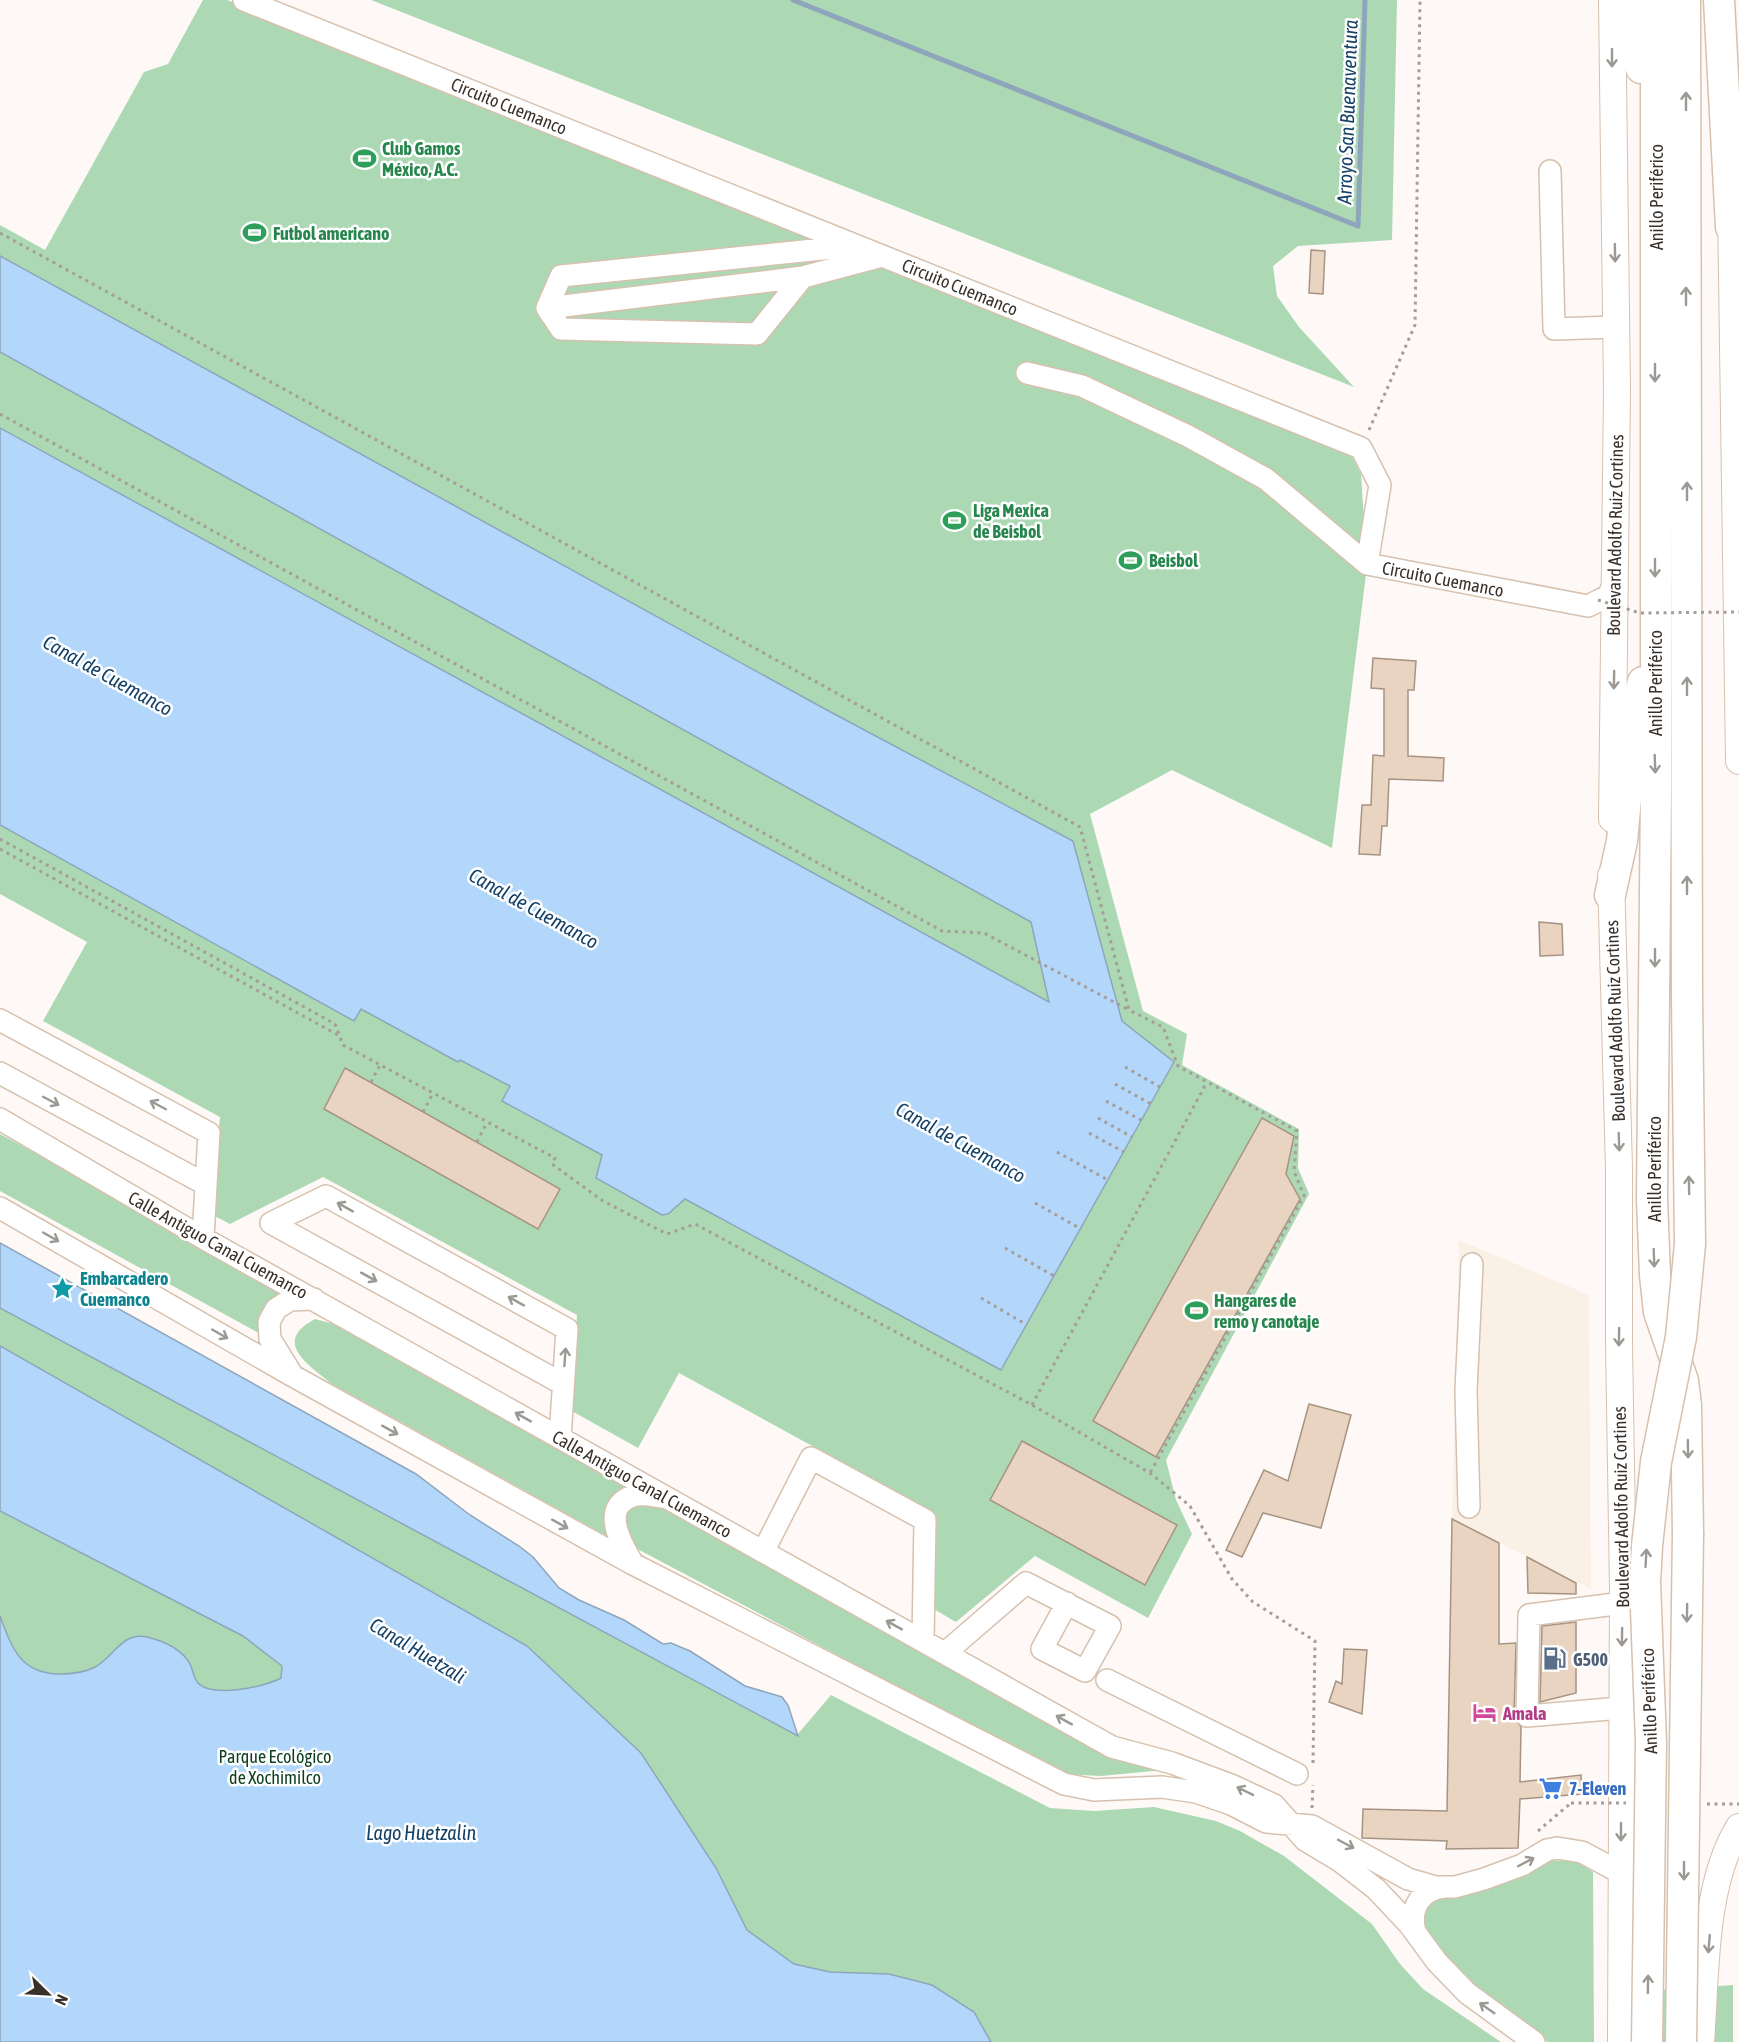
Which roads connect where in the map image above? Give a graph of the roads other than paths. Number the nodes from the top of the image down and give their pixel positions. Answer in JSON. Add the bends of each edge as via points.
{"nodes":[{"id":1,"x":244,"y":0,"type":"edge"},
{"id":2,"x":1612,"y":0,"type":"edge"},
{"id":3,"x":1633,"y":0,"type":"edge"},
{"id":4,"x":1656,"y":0,"type":"edge"},
{"id":5,"x":1685,"y":0,"type":"edge"},
{"id":6,"x":1719,"y":0,"type":"edge"},
{"id":7,"x":1733,"y":0,"type":"edge"},
{"id":8,"x":1656,"y":92,"type":"junction"},
{"id":9,"x":1550,"y":171,"type":"dead end"},
{"id":10,"x":1731,"y":227,"type":"junction"},
{"id":11,"x":855,"y":245,"type":"junction"},
{"id":12,"x":882,"y":256,"type":"junction"},
{"id":13,"x":803,"y":277,"type":"junction"},
{"id":14,"x":547,"y":308,"type":"junction"},
{"id":15,"x":1616,"y":327,"type":"junction"},
{"id":16,"x":1027,"y":373,"type":"dead end"},
{"id":17,"x":1367,"y":564,"type":"junction"},
{"id":18,"x":1598,"y":596,"type":"junction"},
{"id":19,"x":1615,"y":631,"type":"junction"},
{"id":20,"x":1654,"y":642,"type":"junction"},
{"id":21,"x":1739,"y":702,"type":"edge"},
{"id":22,"x":1739,"y":761,"type":"edge"},
{"id":23,"x":1610,"y":895,"type":"junction"},
{"id":24,"x":0,"y":1020,"type":"edge"},
{"id":25,"x":0,"y":1073,"type":"edge"},
{"id":26,"x":0,"y":1119,"type":"edge"},
{"id":27,"x":205,"y":1184,"type":"junction"},
{"id":28,"x":0,"y":1208,"type":"edge"},
{"id":29,"x":203,"y":1238,"type":"junction"},
{"id":30,"x":1472,"y":1264,"type":"dead end"},
{"id":31,"x":315,"y":1299,"type":"junction"},
{"id":32,"x":293,"y":1376,"type":"junction"},
{"id":33,"x":563,"y":1384,"type":"junction"},
{"id":34,"x":560,"y":1438,"type":"junction"},
{"id":35,"x":665,"y":1497,"type":"junction"},
{"id":36,"x":1469,"y":1507,"type":"dead end"},
{"id":37,"x":763,"y":1552,"type":"junction"},
{"id":38,"x":633,"y":1564,"type":"junction"},
{"id":39,"x":1623,"y":1603,"type":"junction"},
{"id":40,"x":1067,"y":1604,"type":"dead end"},
{"id":41,"x":923,"y":1641,"type":"junction"},
{"id":42,"x":945,"y":1653,"type":"junction"},
{"id":43,"x":1107,"y":1680,"type":"dead end"},
{"id":44,"x":1621,"y":1708,"type":"junction"},
{"id":45,"x":1307,"y":1774,"type":"road end"},
{"id":46,"x":1302,"y":1825,"type":"junction"},
{"id":47,"x":1739,"y":1827,"type":"edge"},
{"id":48,"x":1621,"y":1873,"type":"junction"},
{"id":49,"x":1445,"y":1887,"type":"junction"},
{"id":50,"x":1415,"y":1932,"type":"junction"},
{"id":51,"x":1534,"y":2042,"type":"edge"},
{"id":52,"x":1621,"y":2042,"type":"edge"},
{"id":53,"x":1647,"y":2042,"type":"edge"},
{"id":54,"x":1681,"y":2042,"type":"edge"},
{"id":55,"x":1701,"y":2042,"type":"edge"}],
"edges":[{"from":1,"to":11,"type":"street","name":"Circuito Cuemanco"},
{"from":2,"to":15,"type":"main road","name":"Boulevard Adolfo Ruiz Cortines","one_way":true},
{"from":3,"to":8,"type":"highway","via":[[1637,56],[1644,76]]},
{"from":4,"to":8,"type":"highway","name":"Anillo Periférico"},
{"from":53,"to":5,"type":"highway","name":"Anillo Periférico","one_way":true,"bridge":true,"via":[[1651,1743],[1645,1582],[1656,1462],[1682,1337],[1690,1244]]},
{"from":6,"to":10,"type":"highway"},
{"from":7,"to":10,"type":"main road"},
{"from":8,"to":20,"type":"highway","name":"Anillo Periférico","one_way":true},
{"from":9,"to":15,"type":"street","via":[[1554,329]]},
{"from":10,"to":21,"type":"main road"},
{"from":11,"to":12,"type":"street","name":"Circuito Cuemanco"},
{"from":11,"to":14,"type":"street","via":[[561,276]]},
{"from":12,"to":13,"type":"street"},
{"from":12,"to":17,"type":"street","name":"Circuito Cuemanco","via":[[1361,448],[1380,485]]},
{"from":13,"to":14,"type":"street"},
{"from":13,"to":14,"type":"street","via":[[757,334],[561,329]]},
{"from":15,"to":18,"type":"main road","name":"Boulevard Adolfo Ruiz Cortines"},
{"from":16,"to":17,"type":"street","via":[[1082,386],[1188,436],[1256,474]]},
{"from":17,"to":18,"type":"street","name":"Circuito Cuemanco"},
{"from":18,"to":19,"type":"main road","name":"Boulevard Adolfo Ruiz Cortines"},
{"from":18,"to":19,"type":"street","name":"Circuito Cuemanco","via":[[1600,616]]},
{"from":19,"to":23,"type":"main road","name":"Boulevard Adolfo Ruiz Cortines","one_way":true},
{"from":20,"to":23,"type":"highway","via":[[1634,712],[1622,841]]},
{"from":20,"to":54,"type":"highway","name":"Anillo Periférico","one_way":true,"bridge":true,"via":[[1655,1275],[1659,1312],[1683,1381],[1686,1405],[1688,1533]]},
{"from":21,"to":22,"type":"main road"},
{"from":23,"to":39,"type":"main road","name":"Boulevard Adolfo Ruiz Cortines","one_way":true,"via":[[1619,1169]]},
{"from":27,"to":24,"type":"street","one_way":true,"via":[[209,1133]]},
{"from":25,"to":27,"type":"street","one_way":true},
{"from":26,"to":29,"type":"street","name":"Calle Antiguo Canal Cuemanco"},
{"from":27,"to":29,"type":"street"},
{"from":28,"to":32,"type":"street","name":"Calle Antiguo Canal Cuemanco","one_way":true},
{"from":29,"to":31,"type":"street","name":"Calle Antiguo Canal Cuemanco"},
{"from":30,"to":36,"type":"street","via":[[1466,1391]]},
{"from":31,"to":32,"type":"street","via":[[290,1300],[276,1309],[269,1322],[270,1339]]},
{"from":34,"to":31,"type":"street","name":"Calle Antiguo Canal Cuemanco","one_way":true},
{"from":32,"to":38,"type":"street","name":"Calle Antiguo Canal Cuemanco","one_way":true},
{"from":33,"to":33,"type":"street","one_way":true,"via":[[567,1329],[326,1196],[271,1223]]},
{"from":33,"to":34,"type":"street"},
{"from":34,"to":35,"type":"street","name":"Calle Antiguo Canal Cuemanco"},
{"from":35,"to":37,"type":"street","name":"Calle Antiguo Canal Cuemanco"},
{"from":35,"to":38,"type":"street","via":[[634,1495],[620,1504],[615,1515],[616,1534]]},
{"from":41,"to":37,"type":"street","name":"Calle Antiguo Canal Cuemanco","one_way":true},
{"from":37,"to":41,"type":"street","via":[[811,1458],[925,1520]]},
{"from":38,"to":46,"type":"street","name":"Calle Antiguo Canal Cuemanco","via":[[1064,1784],[1094,1790],[1162,1787],[1196,1792],[1266,1822]]},
{"from":39,"to":44,"type":"main road","name":"Boulevard Adolfo Ruiz Cortines","one_way":true},
{"from":39,"to":44,"type":"street","via":[[1529,1615],[1527,1716]]},
{"from":40,"to":42,"type":"street","via":[[1026,1583]]},
{"from":41,"to":42,"type":"street","name":"Calle Antiguo Canal Cuemanco"},
{"from":46,"to":42,"type":"street","name":"Calle Antiguo Canal Cuemanco","one_way":true,"via":[[1274,1805],[1231,1785],[1172,1763],[1112,1747]]},
{"from":43,"to":45,"type":"street"},
{"from":44,"to":48,"type":"main road","name":"Boulevard Adolfo Ruiz Cortines","one_way":true},
{"from":46,"to":49,"type":"street","name":"Calle Antiguo Canal Cuemanco","one_way":true,"via":[[1408,1879],[1426,1886]]},
{"from":46,"to":50,"type":"street","name":"Calle Antiguo Canal Cuemanco","via":[[1305,1840],[1376,1889]]},
{"from":47,"to":55,"type":"main road","one_way":true,"via":[[1728,1848],[1710,1925]]},
{"from":49,"to":48,"type":"street","name":"Calle Antiguo Canal Cuemanco","one_way":true,"via":[[1494,1876],[1557,1848],[1582,1852]]},
{"from":48,"to":52,"type":"main road","name":"Boulevard Adolfo Ruiz Cortines"},
{"from":49,"to":50,"type":"street","name":"Calle Antiguo Canal Cuemanco","via":[[1431,1890],[1419,1899],[1413,1914]]},
{"from":51,"to":50,"type":"street","name":"Calle Antiguo Canal Cuemanco","one_way":true,"via":[[1467,1993]]}]}
